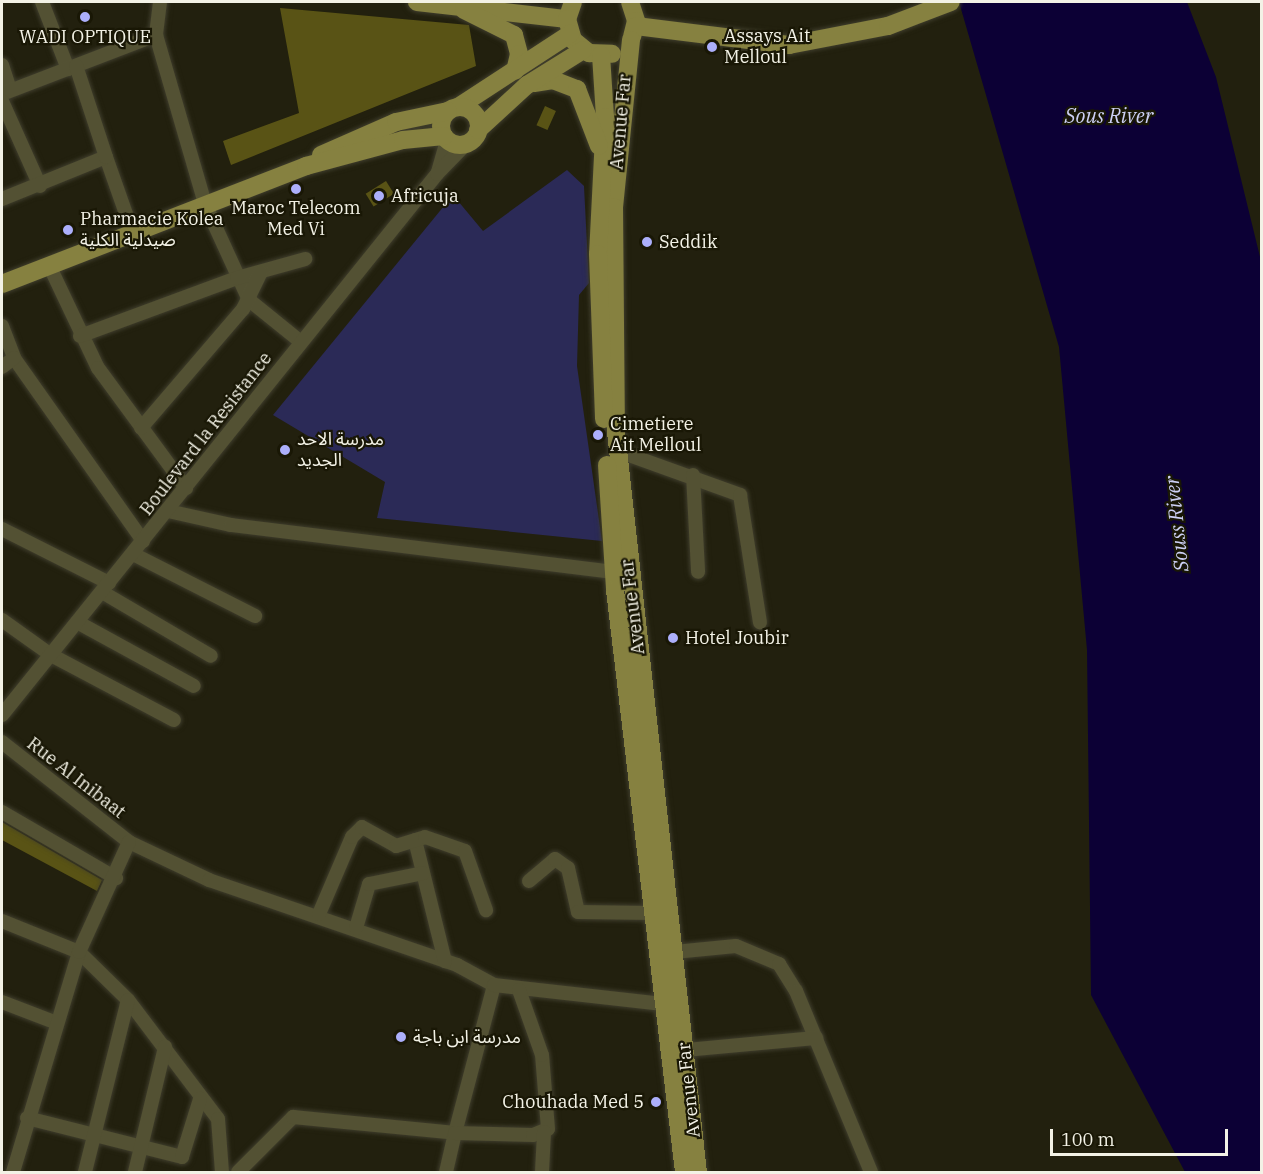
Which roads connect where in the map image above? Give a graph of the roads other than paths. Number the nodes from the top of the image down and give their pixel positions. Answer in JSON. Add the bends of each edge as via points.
{"nodes":[{"id":1,"x":42,"y":2,"type":"edge"},
{"id":2,"x":160,"y":2,"type":"edge"},
{"id":3,"x":417,"y":2,"type":"edge"},
{"id":4,"x":573,"y":2,"type":"edge"},
{"id":5,"x":630,"y":2,"type":"edge"},
{"id":6,"x":951,"y":2,"type":"edge"},
{"id":7,"x":457,"y":6,"type":"junction"},
{"id":8,"x":569,"y":26,"type":"junction"},
{"id":9,"x":633,"y":33,"type":"junction"},
{"id":10,"x":156,"y":35,"type":"junction"},
{"id":11,"x":583,"y":50,"type":"junction"},
{"id":12,"x":601,"y":55,"type":"junction"},
{"id":13,"x":2,"y":65,"type":"edge"},
{"id":14,"x":72,"y":68,"type":"junction"},
{"id":15,"x":521,"y":78,"type":"junction"},
{"id":16,"x":4,"y":95,"type":"edge"},
{"id":17,"x":453,"y":109,"type":"junction"},
{"id":18,"x":473,"y":136,"type":"junction"},
{"id":19,"x":446,"y":138,"type":"junction"},
{"id":20,"x":602,"y":156,"type":"junction"},
{"id":21,"x":106,"y":158,"type":"junction"},
{"id":22,"x":306,"y":166,"type":"junction"},
{"id":23,"x":437,"y":174,"type":"junction"},
{"id":24,"x":39,"y":186,"type":"junction"},
{"id":25,"x":2,"y":199,"type":"edge"},
{"id":26,"x":205,"y":204,"type":"junction"},
{"id":27,"x":132,"y":231,"type":"junction"},
{"id":28,"x":305,"y":259,"type":"dead end"},
{"id":29,"x":49,"y":265,"type":"junction"},
{"id":30,"x":261,"y":272,"type":"junction"},
{"id":31,"x":237,"y":278,"type":"junction"},
{"id":32,"x":2,"y":284,"type":"edge"},
{"id":33,"x":249,"y":300,"type":"junction"},
{"id":34,"x":2,"y":326,"type":"edge"},
{"id":35,"x":80,"y":336,"type":"junction"},
{"id":36,"x":301,"y":342,"type":"junction"},
{"id":37,"x":14,"y":358,"type":"junction"},
{"id":38,"x":2,"y":368,"type":"edge"},
{"id":39,"x":141,"y":428,"type":"junction"},
{"id":40,"x":618,"y":451,"type":"junction"},
{"id":41,"x":693,"y":475,"type":"junction"},
{"id":42,"x":186,"y":488,"type":"junction"},
{"id":43,"x":168,"y":511,"type":"junction"},
{"id":44,"x":2,"y":529,"type":"edge"},
{"id":45,"x":143,"y":541,"type":"junction"},
{"id":46,"x":133,"y":554,"type":"junction"},
{"id":47,"x":698,"y":572,"type":"dead end"},
{"id":48,"x":622,"y":573,"type":"junction"},
{"id":49,"x":106,"y":587,"type":"junction"},
{"id":50,"x":255,"y":616,"type":"dead end"},
{"id":51,"x":2,"y":620,"type":"edge"},
{"id":52,"x":77,"y":622,"type":"junction"},
{"id":53,"x":760,"y":622,"type":"dead end"},
{"id":54,"x":51,"y":655,"type":"junction"},
{"id":55,"x":211,"y":656,"type":"dead end"},
{"id":56,"x":194,"y":686,"type":"dead end"},
{"id":57,"x":2,"y":715,"type":"edge"},
{"id":58,"x":174,"y":720,"type":"dead end"},
{"id":59,"x":2,"y":742,"type":"edge"},
{"id":60,"x":2,"y":812,"type":"edge"},
{"id":61,"x":415,"y":840,"type":"junction"},
{"id":62,"x":129,"y":842,"type":"junction"},
{"id":63,"x":423,"y":873,"type":"junction"},
{"id":64,"x":117,"y":879,"type":"junction"},
{"id":65,"x":529,"y":881,"type":"dead end"},
{"id":66,"x":486,"y":910,"type":"dead end"},
{"id":67,"x":653,"y":913,"type":"junction"},
{"id":68,"x":319,"y":914,"type":"junction"},
{"id":69,"x":2,"y":921,"type":"edge"},
{"id":70,"x":356,"y":928,"type":"junction"},
{"id":71,"x":79,"y":952,"type":"junction"},
{"id":72,"x":666,"y":952,"type":"junction"},
{"id":73,"x":445,"y":961,"type":"junction"},
{"id":74,"x":494,"y":985,"type":"junction"},
{"id":75,"x":519,"y":990,"type":"junction"},
{"id":76,"x":128,"y":1000,"type":"junction"},
{"id":77,"x":2,"y":1002,"type":"edge"},
{"id":78,"x":663,"y":1004,"type":"junction"},
{"id":79,"x":54,"y":1022,"type":"junction"},
{"id":80,"x":816,"y":1038,"type":"junction"},
{"id":81,"x":165,"y":1047,"type":"junction"},
{"id":82,"x":677,"y":1051,"type":"junction"},
{"id":83,"x":200,"y":1099,"type":"junction"},
{"id":84,"x":27,"y":1118,"type":"junction"},
{"id":85,"x":544,"y":1132,"type":"junction"},
{"id":86,"x":455,"y":1133,"type":"junction"},
{"id":87,"x":94,"y":1136,"type":"junction"},
{"id":88,"x":142,"y":1148,"type":"junction"},
{"id":89,"x":13,"y":1173,"type":"edge"},
{"id":90,"x":85,"y":1173,"type":"edge"},
{"id":91,"x":135,"y":1173,"type":"edge"},
{"id":92,"x":222,"y":1173,"type":"edge"},
{"id":93,"x":238,"y":1173,"type":"edge"},
{"id":94,"x":446,"y":1173,"type":"edge"},
{"id":95,"x":542,"y":1173,"type":"edge"},
{"id":96,"x":684,"y":1173,"type":"edge"},
{"id":97,"x":698,"y":1173,"type":"edge"},
{"id":98,"x":871,"y":1173,"type":"edge"}],
"edges":[{"from":1,"to":14,"type":"street"},
{"from":2,"to":10,"type":"street"},
{"from":3,"to":7,"type":"main road"},
{"from":4,"to":8,"type":"main road"},
{"from":5,"to":9,"type":"main road","name":"Avenue Far"},
{"from":6,"to":9,"type":"main road","via":[[888,26],[789,45]]},
{"from":7,"to":8,"type":"main road"},
{"from":7,"to":15,"type":"main road","via":[[514,35]]},
{"from":8,"to":11,"type":"main road"},
{"from":8,"to":15,"type":"main road"},
{"from":9,"to":12,"type":"main road","via":[[618,51]]},
{"from":9,"to":40,"type":"main road","name":"Avenue Far","via":[[614,207]]},
{"from":10,"to":14,"type":"street"},
{"from":10,"to":26,"type":"street"},
{"from":11,"to":12,"type":"main road"},
{"from":11,"to":15,"type":"main road"},
{"from":12,"to":20,"type":"main road","name":"Avenue Far"},
{"from":13,"to":16,"type":"street"},
{"from":14,"to":16,"type":"street"},
{"from":14,"to":21,"type":"street"},
{"from":15,"to":17,"type":"main road"},
{"from":15,"to":18,"type":"main road"},
{"from":15,"to":20,"type":"main road","via":[[553,80],[577,89]]},
{"from":16,"to":24,"type":"street"},
{"from":17,"to":18,"type":"main road","via":[[474,113]]},
{"from":17,"to":19,"type":"main road","via":[[442,121]]},
{"from":17,"to":22,"type":"main road","via":[[396,122]]},
{"from":18,"to":19,"type":"main road"},
{"from":18,"to":23,"type":"street","name":"Boulevard la Resistance"},
{"from":19,"to":22,"type":"main road","via":[[403,140]]},
{"from":19,"to":23,"type":"street","name":"Boulevard la Resistance"},
{"from":20,"to":48,"type":"main road","name":"Avenue Far","via":[[599,333]]},
{"from":21,"to":24,"type":"street"},
{"from":21,"to":27,"type":"street"},
{"from":22,"to":26,"type":"main road"},
{"from":23,"to":36,"type":"street","name":"Boulevard la Resistance"},
{"from":24,"to":25,"type":"street"},
{"from":26,"to":27,"type":"main road"},
{"from":26,"to":31,"type":"street"},
{"from":27,"to":29,"type":"main road"},
{"from":28,"to":30,"type":"street"},
{"from":29,"to":32,"type":"main road"},
{"from":29,"to":35,"type":"street"},
{"from":30,"to":31,"type":"street"},
{"from":30,"to":33,"type":"street"},
{"from":31,"to":33,"type":"street"},
{"from":31,"to":35,"type":"street"},
{"from":33,"to":36,"type":"street"},
{"from":33,"to":39,"type":"street"},
{"from":34,"to":37,"type":"street"},
{"from":35,"to":39,"type":"street"},
{"from":36,"to":42,"type":"street","name":"Boulevard la Resistance"},
{"from":37,"to":38,"type":"street"},
{"from":37,"to":45,"type":"street"},
{"from":39,"to":42,"type":"street"},
{"from":40,"to":41,"type":"street"},
{"from":40,"to":48,"type":"main road","name":"Avenue Far"},
{"from":41,"to":47,"type":"street"},
{"from":41,"to":53,"type":"street","via":[[740,495]]},
{"from":42,"to":43,"type":"street","name":"Boulevard la Resistance"},
{"from":43,"to":45,"type":"street","name":"Boulevard la Resistance"},
{"from":43,"to":48,"type":"street","via":[[231,525]]},
{"from":44,"to":49,"type":"street"},
{"from":45,"to":46,"type":"street","name":"Boulevard la Resistance"},
{"from":46,"to":49,"type":"street","name":"Boulevard la Resistance"},
{"from":46,"to":50,"type":"street"},
{"from":48,"to":67,"type":"main road","name":"Avenue Far"},
{"from":48,"to":72,"type":"main road","name":"Avenue Far"},
{"from":49,"to":52,"type":"street","name":"Boulevard la Resistance"},
{"from":49,"to":55,"type":"street"},
{"from":51,"to":54,"type":"street"},
{"from":52,"to":54,"type":"street","name":"Boulevard la Resistance"},
{"from":52,"to":56,"type":"street"},
{"from":54,"to":57,"type":"street","name":"Boulevard la Resistance"},
{"from":54,"to":58,"type":"street"},
{"from":59,"to":62,"type":"street","name":"Rue Al Inibaat"},
{"from":60,"to":64,"type":"street"},
{"from":61,"to":63,"type":"street"},
{"from":61,"to":66,"type":"street","via":[[437,839],[465,851]]},
{"from":61,"to":68,"type":"street","via":[[396,846],[369,828],[357,832]]},
{"from":62,"to":64,"type":"street"},
{"from":62,"to":68,"type":"street","name":"Rue Al Inibaat","via":[[262,900]]},
{"from":63,"to":70,"type":"street","via":[[369,884]]},
{"from":63,"to":73,"type":"street"},
{"from":64,"to":71,"type":"street"},
{"from":65,"to":67,"type":"street","via":[[555,859],[568,868],[578,912]]},
{"from":67,"to":72,"type":"main road","name":"Avenue Far"},
{"from":68,"to":70,"type":"street","name":"Rue Al Inibaat"},
{"from":69,"to":71,"type":"street"},
{"from":70,"to":73,"type":"street","name":"Rue Al Inibaat"},
{"from":71,"to":76,"type":"street"},
{"from":71,"to":79,"type":"street"},
{"from":72,"to":78,"type":"main road","name":"Avenue Far"},
{"from":72,"to":80,"type":"street","via":[[736,946],[772,958],[796,991]]},
{"from":72,"to":82,"type":"main road","name":"Avenue Far"},
{"from":73,"to":74,"type":"street","name":"Rue Al Inibaat"},
{"from":74,"to":75,"type":"street","name":"Rue Al Inibaat"},
{"from":74,"to":86,"type":"street"},
{"from":75,"to":78,"type":"street","name":"Rue Al Inibaat"},
{"from":75,"to":85,"type":"street","via":[[547,1077],[550,1118]]},
{"from":76,"to":81,"type":"street"},
{"from":76,"to":87,"type":"street"},
{"from":77,"to":79,"type":"street"},
{"from":78,"to":82,"type":"main road","name":"Avenue Far"},
{"from":79,"to":84,"type":"street"},
{"from":80,"to":82,"type":"street"},
{"from":80,"to":98,"type":"street"},
{"from":81,"to":83,"type":"street"},
{"from":81,"to":88,"type":"street"},
{"from":82,"to":96,"type":"main road","name":"Avenue Far"},
{"from":82,"to":97,"type":"main road","name":"Avenue Far"},
{"from":83,"to":88,"type":"street","via":[[185,1155]]},
{"from":83,"to":92,"type":"street","via":[[221,1128]]},
{"from":84,"to":87,"type":"street"},
{"from":84,"to":89,"type":"street"},
{"from":85,"to":86,"type":"street"},
{"from":85,"to":95,"type":"street"},
{"from":86,"to":93,"type":"street","via":[[293,1117]]},
{"from":86,"to":94,"type":"street"},
{"from":87,"to":88,"type":"street"},
{"from":87,"to":90,"type":"street"},
{"from":88,"to":91,"type":"street"}]}
